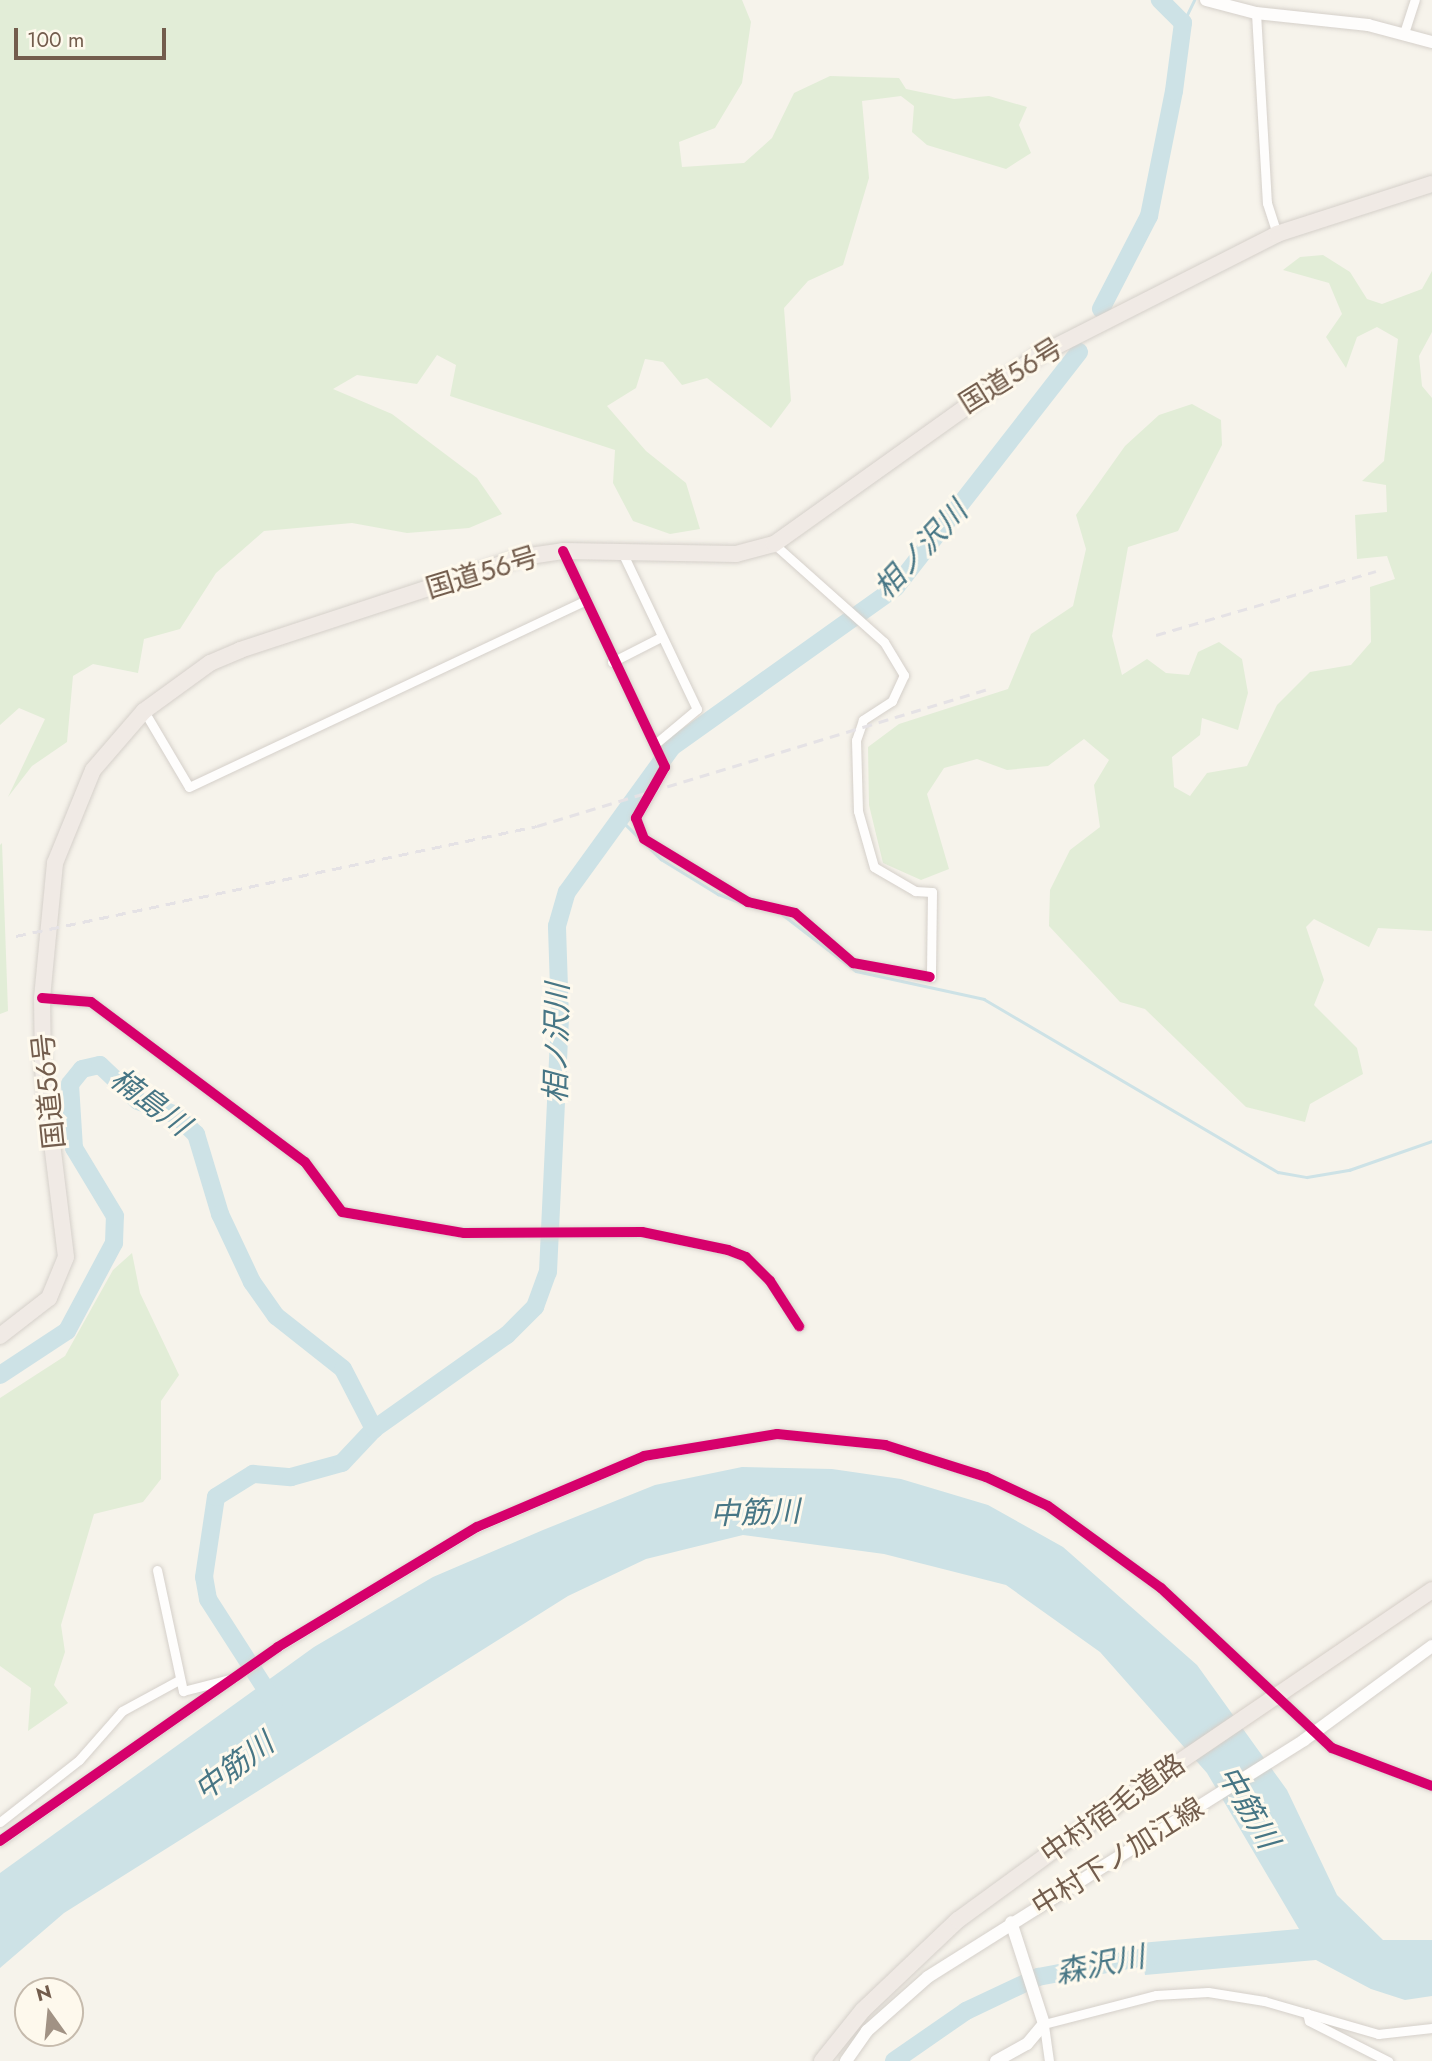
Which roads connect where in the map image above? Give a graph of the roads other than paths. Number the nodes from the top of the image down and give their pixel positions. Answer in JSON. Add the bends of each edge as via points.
{"nodes":[{"id":1,"x":1206,"y":0,"type":"edge"},
{"id":2,"x":1415,"y":0,"type":"edge"},
{"id":3,"x":1256,"y":13,"type":"junction"},
{"id":4,"x":1404,"y":33,"type":"junction"},
{"id":5,"x":1432,"y":42,"type":"edge"},
{"id":6,"x":1432,"y":184,"type":"edge"},
{"id":7,"x":1278,"y":234,"type":"junction"},
{"id":8,"x":774,"y":544,"type":"junction"},
{"id":9,"x":563,"y":551,"type":"junction"},
{"id":10,"x":622,"y":552,"type":"junction"},
{"id":11,"x":583,"y":602,"type":"junction"},
{"id":12,"x":661,"y":637,"type":"junction"},
{"id":13,"x":612,"y":662,"type":"junction"},
{"id":14,"x":144,"y":711,"type":"junction"},
{"id":15,"x":656,"y":748,"type":"junction"},
{"id":16,"x":42,"y":998,"type":"junction"},
{"id":17,"x":799,"y":1326,"type":"dead end"},
{"id":18,"x":0,"y":1336,"type":"edge"},
{"id":19,"x":158,"y":1570,"type":"dead end"},
{"id":20,"x":1432,"y":1590,"type":"edge"},
{"id":21,"x":1432,"y":1646,"type":"edge"},
{"id":22,"x":234,"y":1678,"type":"junction"},
{"id":23,"x":177,"y":1681,"type":"junction"},
{"id":24,"x":1317,"y":1731,"type":"junction"},
{"id":25,"x":1432,"y":1786,"type":"edge"},
{"id":26,"x":0,"y":1822,"type":"edge"},
{"id":27,"x":0,"y":1841,"type":"edge"},
{"id":28,"x":1012,"y":1923,"type":"junction"},
{"id":29,"x":1307,"y":2013,"type":"junction"},
{"id":30,"x":1044,"y":2024,"type":"junction"},
{"id":31,"x":1432,"y":2028,"type":"edge"},
{"id":32,"x":822,"y":2061,"type":"edge"},
{"id":33,"x":846,"y":2061,"type":"edge"},
{"id":34,"x":996,"y":2061,"type":"edge"},
{"id":35,"x":1049,"y":2061,"type":"edge"},
{"id":36,"x":1388,"y":2061,"type":"edge"}],
"edges":[{"from":1,"to":3,"type":"main road"},
{"from":2,"to":4,"type":"street"},
{"from":3,"to":4,"type":"main road"},
{"from":3,"to":7,"type":"street","via":[[1267,203]]},
{"from":4,"to":5,"type":"main road"},
{"from":6,"to":7,"type":"highway","name":"国道56号"},
{"from":7,"to":8,"type":"highway","name":"国道56号","via":[[1005,375]]},
{"from":8,"to":10,"type":"highway","name":"国道56号","via":[[736,554]]},
{"from":8,"to":15,"type":"street","via":[[884,642],[904,675],[892,701],[863,720],[856,740],[858,811],[874,867],[915,891],[932,892],[930,977],[853,963],[795,913],[748,902],[644,839],[636,818],[665,767]]},
{"from":9,"to":10,"type":"highway","name":"国道56号"},
{"from":9,"to":11,"type":"street"},
{"from":9,"to":14,"type":"highway","name":"国道56号","via":[[523,557],[240,650],[210,663]]},
{"from":10,"to":12,"type":"street"},
{"from":11,"to":13,"type":"street"},
{"from":11,"to":14,"type":"street","via":[[189,787]]},
{"from":12,"to":13,"type":"street"},
{"from":12,"to":15,"type":"street","via":[[697,709]]},
{"from":13,"to":15,"type":"street"},
{"from":14,"to":16,"type":"highway","name":"国道56号","via":[[93,770],[65,827],[48,903]]},
{"from":16,"to":17,"type":"street","via":[[90,1002],[305,1162],[342,1212],[464,1233],[642,1232],[746,1257]]},
{"from":16,"to":18,"type":"highway","name":"国道56号","via":[[43,1069],[66,1256],[50,1298]]},
{"from":19,"to":23,"type":"street","via":[[182,1663]]},
{"from":20,"to":32,"type":"highway","name":"中村宿毛道路","bridge":true,"via":[[1110,1809],[958,1920],[863,2010]]},
{"from":21,"to":24,"type":"main road","name":"中村下ノ加江線"},
{"from":22,"to":23,"type":"street","via":[[226,1675],[186,1693]]},
{"from":22,"to":24,"type":"street","via":[[390,1575],[562,1486],[701,1442],[777,1434],[836,1437],[933,1458],[1048,1506],[1161,1588]]},
{"from":22,"to":27,"type":"street"},
{"from":23,"to":26,"type":"street","via":[[122,1711],[79,1760]]},
{"from":24,"to":25,"type":"street","via":[[1353,1759]]},
{"from":24,"to":28,"type":"main road","name":"中村下ノ加江線"},
{"from":28,"to":30,"type":"main road","name":"中村下ノ加江線"},
{"from":28,"to":33,"type":"main road","via":[[928,1977],[867,2031]]},
{"from":29,"to":30,"type":"street","via":[[1208,1992],[1112,2002]]},
{"from":29,"to":31,"type":"street","via":[[1378,2034]]},
{"from":29,"to":36,"type":"street","via":[[1309,2021]]},
{"from":30,"to":34,"type":"main road","via":[[1027,2044]]},
{"from":30,"to":35,"type":"street"}]}
